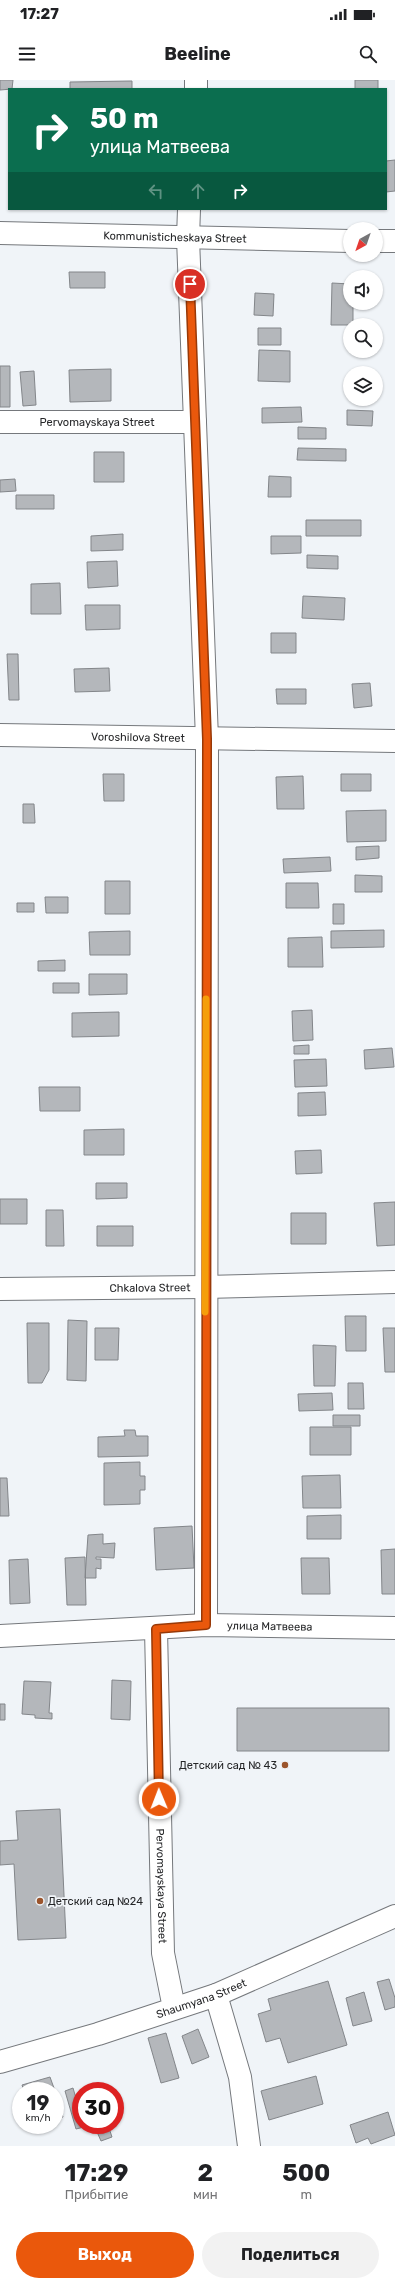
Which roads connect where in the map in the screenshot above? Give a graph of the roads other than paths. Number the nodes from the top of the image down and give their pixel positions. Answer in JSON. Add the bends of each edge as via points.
{"nodes":[{"id":1,"x":190,"y":210,"type":"edge"},
{"id":2,"x":0,"y":233,"type":"edge"},
{"id":3,"x":188,"y":238,"type":"junction"},
{"id":4,"x":343,"y":241,"type":"edge"},
{"id":5,"x":383,"y":241,"type":"edge"},
{"id":6,"x":395,"y":242,"type":"edge"},
{"id":7,"x":0,"y":422,"type":"edge"},
{"id":8,"x":195,"y":422,"type":"junction"},
{"id":9,"x":0,"y":735,"type":"edge"},
{"id":10,"x":207,"y":739,"type":"junction"},
{"id":11,"x":395,"y":741,"type":"edge"},
{"id":12,"x":395,"y":1282,"type":"edge"},
{"id":13,"x":205,"y":1287,"type":"junction"},
{"id":14,"x":0,"y":1289,"type":"edge"},
{"id":15,"x":206,"y":1625,"type":"junction"},
{"id":16,"x":395,"y":1628,"type":"edge"},
{"id":17,"x":156,"y":1629,"type":"junction"},
{"id":18,"x":0,"y":1636,"type":"edge"},
{"id":19,"x":395,"y":1916,"type":"edge"},
{"id":20,"x":216,"y":1995,"type":"junction"},
{"id":21,"x":172,"y":1998,"type":"dead end"},
{"id":22,"x":0,"y":2062,"type":"edge"},
{"id":23,"x":249,"y":2146,"type":"edge"}],
"edges":[{"from":1,"to":3,"type":"street"},
{"from":2,"to":3,"type":"street","name":"Kommunisticheskaya Street"},
{"from":3,"to":4,"type":"street","name":"Kommunisticheskaya Street"},
{"from":3,"to":8,"type":"street"},
{"from":5,"to":6,"type":"street"},
{"from":7,"to":8,"type":"street","name":"Pervomayskaya Street"},
{"from":8,"to":10,"type":"street"},
{"from":9,"to":10,"type":"street","name":"Voroshilova Street"},
{"from":10,"to":11,"type":"street","name":"Voroshilova Street"},
{"from":10,"to":13,"type":"street"},
{"from":12,"to":13,"type":"street","name":"Chkalova Street"},
{"from":13,"to":14,"type":"street","name":"Chkalova Street"},
{"from":13,"to":15,"type":"street"},
{"from":15,"to":16,"type":"street","name":"улица Матвеева"},
{"from":15,"to":17,"type":"street","name":"улица Матвеева"},
{"from":17,"to":18,"type":"street","name":"улица Матвеева"},
{"from":17,"to":21,"type":"street","name":"Pervomayskaya Street","via":[[163,1953]]},
{"from":19,"to":20,"type":"street","name":"Shaumyana Street"},
{"from":20,"to":22,"type":"street","name":"Shaumyana Street","via":[[98,2034]]},
{"from":20,"to":23,"type":"street","via":[[240,2076]]}]}
